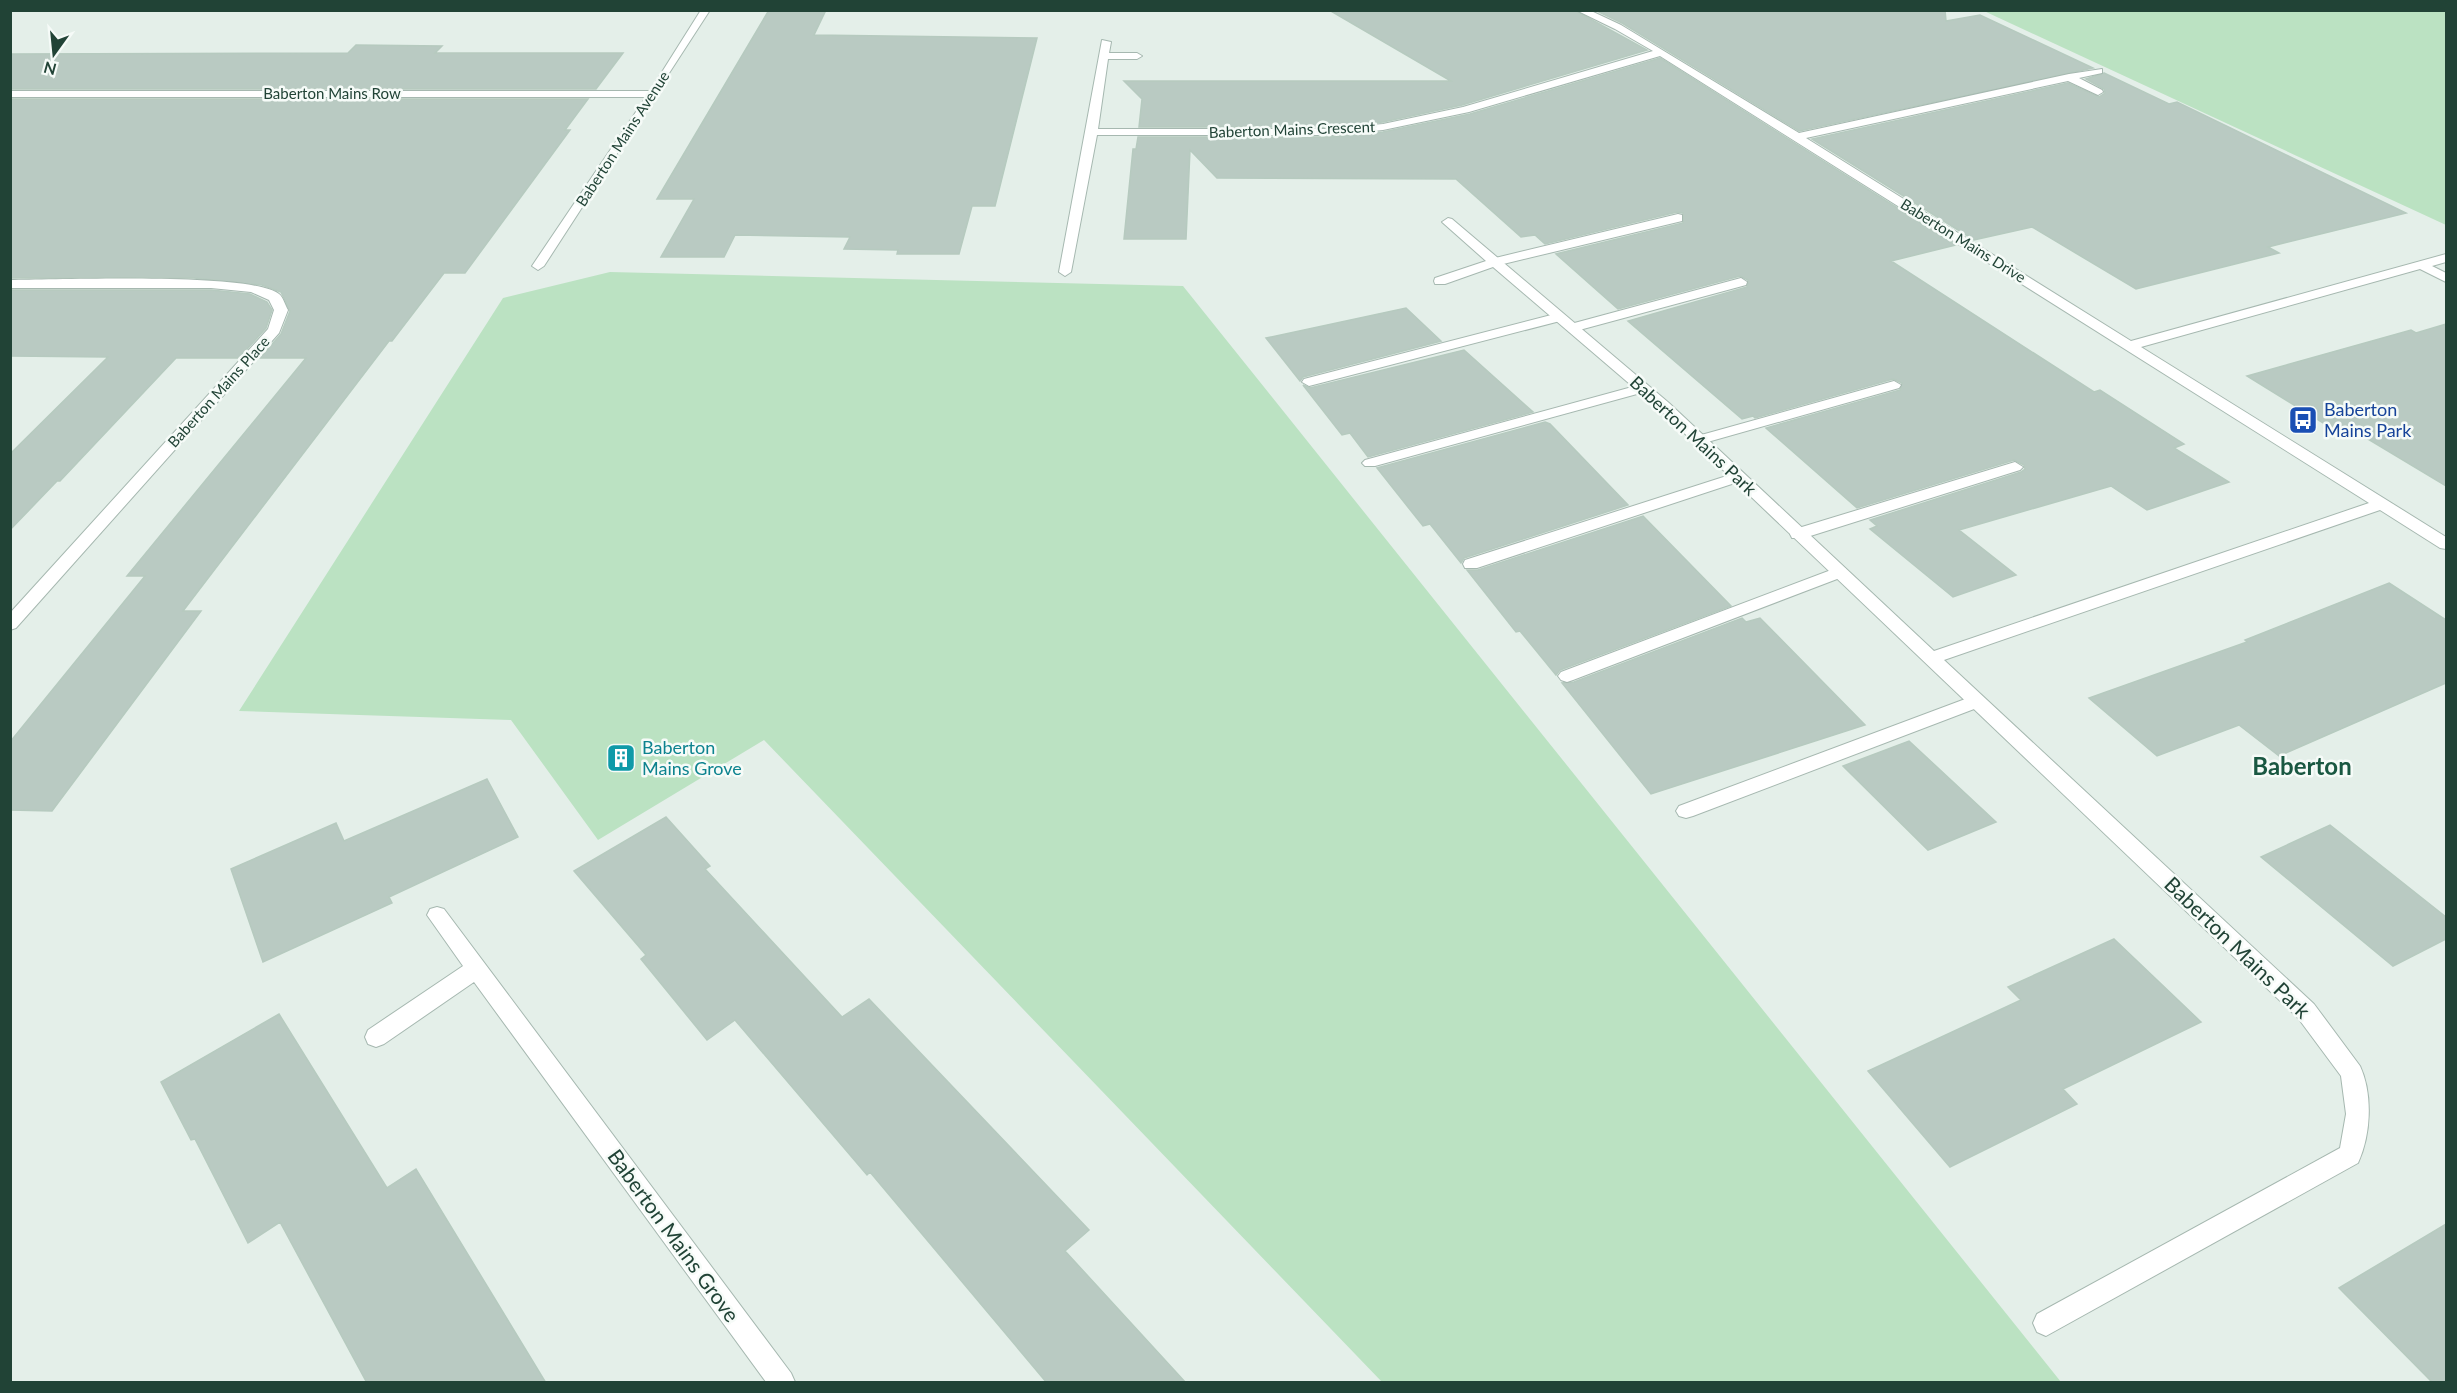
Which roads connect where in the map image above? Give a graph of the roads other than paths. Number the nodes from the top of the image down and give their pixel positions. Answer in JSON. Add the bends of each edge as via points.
{"nodes":[{"id":1,"x":706,"y":10,"type":"edge"},
{"id":2,"x":1580,"y":10,"type":"edge"},
{"id":3,"x":1107,"y":42,"type":"dead end"},
{"id":4,"x":1661,"y":52,"type":"junction"},
{"id":5,"x":1106,"y":56,"type":"junction"},
{"id":6,"x":1137,"y":56,"type":"dead end"},
{"id":7,"x":2098,"y":71,"type":"dead end"},
{"id":8,"x":2069,"y":77,"type":"junction"},
{"id":9,"x":2098,"y":92,"type":"dead end"},
{"id":10,"x":10,"y":94,"type":"edge"},
{"id":11,"x":653,"y":94,"type":"junction"},
{"id":12,"x":1092,"y":132,"type":"junction"},
{"id":13,"x":1797,"y":137,"type":"junction"},
{"id":14,"x":1678,"y":218,"type":"dead end"},
{"id":15,"x":1448,"y":222,"type":"dead end"},
{"id":16,"x":2446,"y":258,"type":"edge"},
{"id":17,"x":1495,"y":262,"type":"junction"},
{"id":18,"x":2421,"y":265,"type":"junction"},
{"id":19,"x":538,"y":266,"type":"dead end"},
{"id":20,"x":1065,"y":272,"type":"dead end"},
{"id":21,"x":2446,"y":278,"type":"edge"},
{"id":22,"x":1440,"y":281,"type":"dead end"},
{"id":23,"x":1741,"y":282,"type":"dead end"},
{"id":24,"x":10,"y":284,"type":"edge"},
{"id":25,"x":1565,"y":322,"type":"junction"},
{"id":26,"x":2128,"y":346,"type":"junction"},
{"id":27,"x":1309,"y":382,"type":"dead end"},
{"id":28,"x":1894,"y":385,"type":"dead end"},
{"id":29,"x":1642,"y":388,"type":"junction"},
{"id":30,"x":1699,"y":440,"type":"junction"},
{"id":31,"x":1370,"y":463,"type":"dead end"},
{"id":32,"x":2015,"y":468,"type":"dead end"},
{"id":33,"x":1739,"y":477,"type":"junction"},
{"id":34,"x":2382,"y":504,"type":"junction"},
{"id":35,"x":1798,"y":534,"type":"junction"},
{"id":36,"x":2446,"y":544,"type":"edge"},
{"id":37,"x":1471,"y":564,"type":"dead end"},
{"id":38,"x":1839,"y":572,"type":"junction"},
{"id":39,"x":10,"y":624,"type":"edge"},
{"id":40,"x":1931,"y":658,"type":"junction"},
{"id":41,"x":1567,"y":676,"type":"dead end"},
{"id":42,"x":1976,"y":700,"type":"junction"},
{"id":43,"x":1686,"y":812,"type":"dead end"},
{"id":44,"x":437,"y":915,"type":"dead end"},
{"id":45,"x":476,"y":969,"type":"junction"},
{"id":46,"x":376,"y":1037,"type":"dead end"},
{"id":47,"x":2046,"y":1323,"type":"dead end"},
{"id":48,"x":782,"y":1383,"type":"edge"}],
"edges":[{"from":1,"to":11,"type":"street","name":"Baberton Mains Avenue"},
{"from":2,"to":4,"type":"street","name":"Baberton Mains Drive"},
{"from":3,"to":5,"type":"street"},
{"from":4,"to":12,"type":"street","name":"Baberton Mains Crescent","via":[[1465,110],[1383,127],[1330,132]]},
{"from":4,"to":13,"type":"street","name":"Baberton Mains Drive"},
{"from":5,"to":6,"type":"street"},
{"from":5,"to":12,"type":"street"},
{"from":7,"to":8,"type":"street"},
{"from":8,"to":9,"type":"street"},
{"from":8,"to":13,"type":"street"},
{"from":10,"to":11,"type":"street","name":"Baberton Mains Row"},
{"from":11,"to":19,"type":"street","name":"Baberton Mains Avenue"},
{"from":12,"to":20,"type":"street"},
{"from":13,"to":26,"type":"street","name":"Baberton Mains Drive"},
{"from":14,"to":17,"type":"street"},
{"from":15,"to":17,"type":"street","name":"Baberton Mains Park"},
{"from":16,"to":18,"type":"street"},
{"from":17,"to":22,"type":"street"},
{"from":17,"to":25,"type":"street","name":"Baberton Mains Park"},
{"from":18,"to":21,"type":"street"},
{"from":18,"to":26,"type":"street"},
{"from":23,"to":25,"type":"street"},
{"from":24,"to":39,"type":"street","name":"Baberton Mains Place","via":[[211,284],[253,288],[274,297],[281,310],[274,330]]},
{"from":25,"to":27,"type":"street"},
{"from":25,"to":29,"type":"street","name":"Baberton Mains Park"},
{"from":26,"to":34,"type":"street","name":"Baberton Mains Drive"},
{"from":28,"to":30,"type":"street"},
{"from":29,"to":30,"type":"street","name":"Baberton Mains Park"},
{"from":29,"to":31,"type":"street"},
{"from":30,"to":33,"type":"street","name":"Baberton Mains Park"},
{"from":32,"to":35,"type":"street"},
{"from":33,"to":35,"type":"street","name":"Baberton Mains Park"},
{"from":33,"to":37,"type":"street"},
{"from":34,"to":36,"type":"street","name":"Baberton Mains Drive"},
{"from":34,"to":40,"type":"street"},
{"from":35,"to":38,"type":"street","name":"Baberton Mains Park"},
{"from":38,"to":40,"type":"street","name":"Baberton Mains Park"},
{"from":38,"to":41,"type":"street"},
{"from":40,"to":42,"type":"street","name":"Baberton Mains Park"},
{"from":42,"to":43,"type":"street"},
{"from":42,"to":47,"type":"street","name":"Baberton Mains Park","via":[[2306,1011],[2352,1072],[2358,1114],[2350,1155]]},
{"from":44,"to":45,"type":"street","name":"Baberton Mains Grove"},
{"from":45,"to":46,"type":"street"},
{"from":45,"to":48,"type":"street","name":"Baberton Mains Grove"}]}
